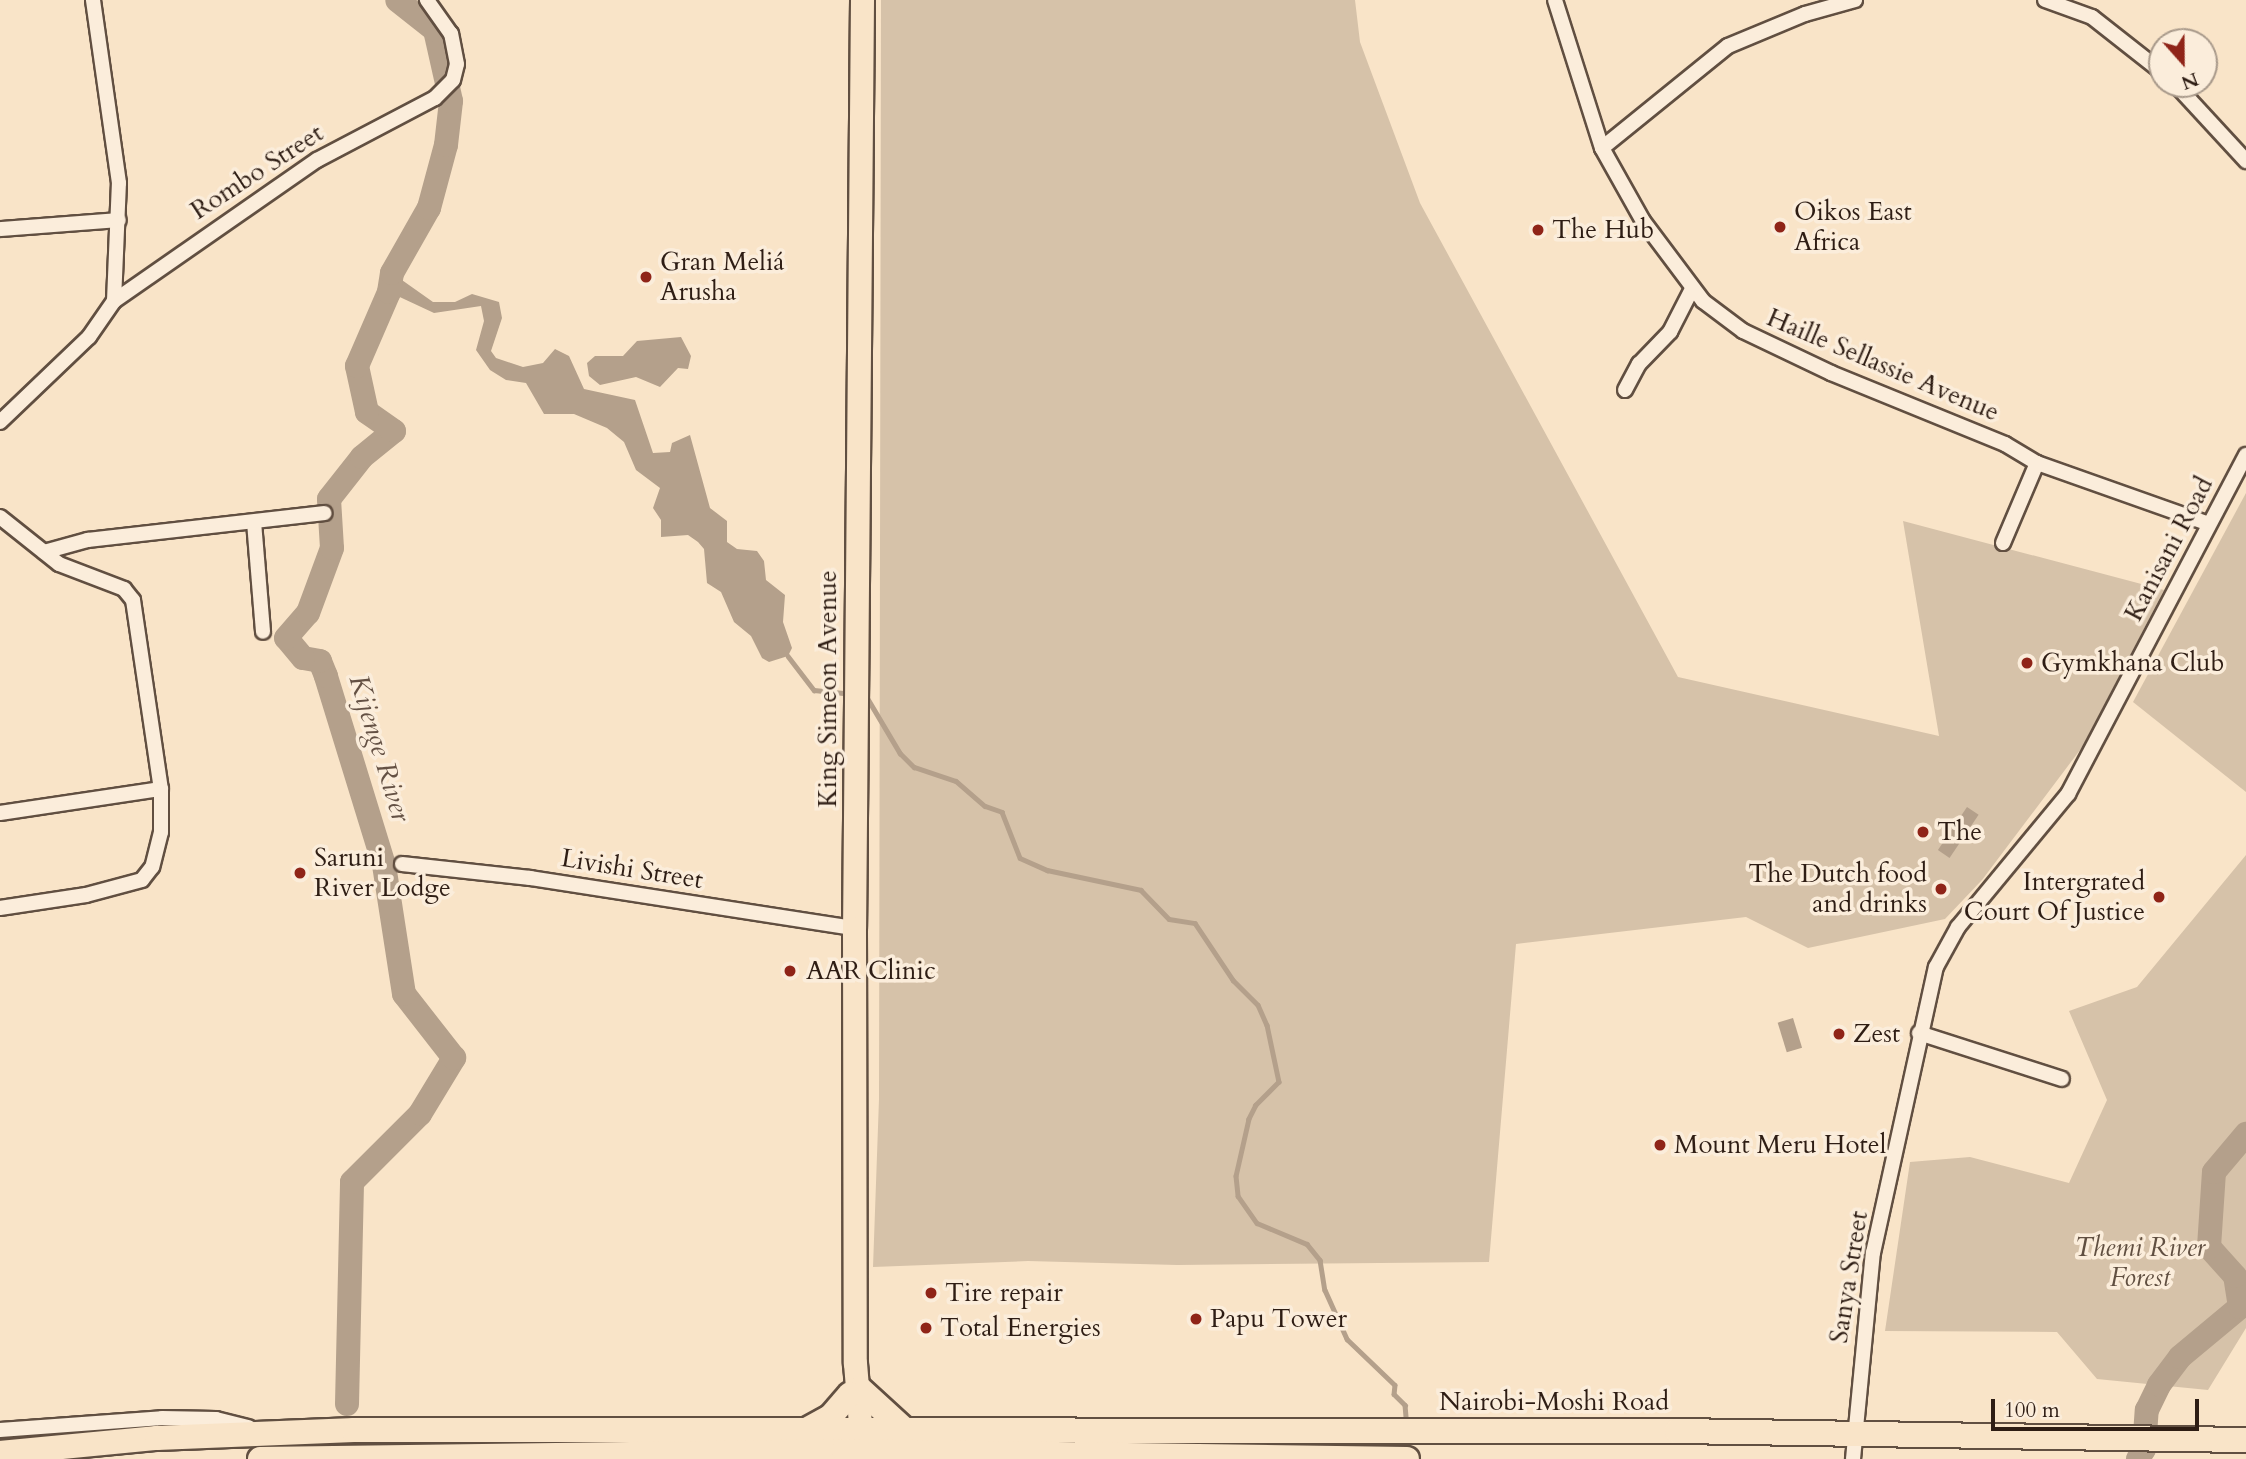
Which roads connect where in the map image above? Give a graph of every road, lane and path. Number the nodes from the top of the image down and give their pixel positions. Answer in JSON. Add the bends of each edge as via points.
{"nodes":[{"id":1,"x":93,"y":0,"type":"edge"},
{"id":2,"x":427,"y":0,"type":"edge"},
{"id":3,"x":862,"y":0,"type":"edge"},
{"id":4,"x":1555,"y":0,"type":"edge"},
{"id":5,"x":1855,"y":0,"type":"edge"},
{"id":6,"x":2045,"y":0,"type":"edge"},
{"id":7,"x":2148,"y":61,"type":"edge"},
{"id":8,"x":2188,"y":98,"type":"edge"},
{"id":9,"x":1602,"y":148,"type":"junction"},
{"id":10,"x":2246,"y":161,"type":"edge"},
{"id":11,"x":119,"y":220,"type":"junction"},
{"id":12,"x":0,"y":229,"type":"edge"},
{"id":13,"x":1692,"y":289,"type":"junction"},
{"id":14,"x":114,"y":301,"type":"junction"},
{"id":15,"x":1625,"y":390,"type":"dead end"},
{"id":16,"x":0,"y":422,"type":"edge"},
{"id":17,"x":2246,"y":455,"type":"edge"},
{"id":18,"x":2037,"y":463,"type":"junction"},
{"id":19,"x":324,"y":513,"type":"dead end"},
{"id":20,"x":0,"y":517,"type":"edge"},
{"id":21,"x":254,"y":522,"type":"junction"},
{"id":22,"x":2209,"y":524,"type":"junction"},
{"id":23,"x":2003,"y":543,"type":"dead end"},
{"id":24,"x":44,"y":552,"type":"junction"},
{"id":25,"x":263,"y":632,"type":"dead end"},
{"id":26,"x":161,"y":789,"type":"junction"},
{"id":27,"x":0,"y":813,"type":"edge"},
{"id":28,"x":402,"y":864,"type":"dead end"},
{"id":29,"x":0,"y":908,"type":"edge"},
{"id":30,"x":854,"y":928,"type":"junction"},
{"id":31,"x":1919,"y":1033,"type":"junction"},
{"id":32,"x":2063,"y":1079,"type":"dead end"},
{"id":33,"x":1907,"y":1105,"type":"joint"},
{"id":34,"x":855,"y":1387,"type":"junction"},
{"id":35,"x":0,"y":1430,"type":"edge"},
{"id":36,"x":807,"y":1430,"type":"junction"},
{"id":37,"x":905,"y":1430,"type":"junction"},
{"id":38,"x":274,"y":1433,"type":"junction"},
{"id":39,"x":1856,"y":1434,"type":"junction"},
{"id":40,"x":2246,"y":1440,"type":"edge"},
{"id":41,"x":774,"y":1441,"type":"junction"},
{"id":42,"x":854,"y":1441,"type":"junction"},
{"id":43,"x":0,"y":1452,"type":"edge"},
{"id":44,"x":575,"y":1457,"type":"edge"},
{"id":45,"x":333,"y":1458,"type":"edge"},
{"id":46,"x":260,"y":1459,"type":"edge"},
{"id":47,"x":1407,"y":1459,"type":"edge"},
{"id":48,"x":1853,"y":1459,"type":"edge"}],
"edges":[{"from":1,"to":11,"type":"street","via":[[119,183]]},
{"from":2,"to":14,"type":"street","name":"Rombo Street","via":[[451,34],[457,64],[453,80],[435,97],[317,160]]},
{"from":3,"to":30,"type":"main road","name":"King Simeon Avenue"},
{"from":4,"to":9,"type":"street","name":"Haille Sellassie Avenue"},
{"from":5,"to":9,"type":"street","via":[[1805,14],[1728,46]]},
{"from":6,"to":7,"type":"street","via":[[2092,17]]},
{"from":8,"to":10,"type":"street"},
{"from":9,"to":13,"type":"street","name":"Haille Sellassie Avenue","via":[[1643,221]]},
{"from":11,"to":12,"type":"street"},
{"from":11,"to":14,"type":"street"},
{"from":13,"to":15,"type":"street","via":[[1671,332],[1639,364]]},
{"from":13,"to":18,"type":"street","name":"Haille Sellassie Avenue","via":[[1723,317],[1773,346],[2005,443]]},
{"from":14,"to":16,"type":"street","via":[[89,337]]},
{"from":17,"to":22,"type":"street","name":"Kanisani Road"},
{"from":18,"to":22,"type":"street","name":"Haille Sellassie Avenue"},
{"from":18,"to":23,"type":"street"},
{"from":19,"to":21,"type":"street"},
{"from":20,"to":24,"type":"street"},
{"from":21,"to":24,"type":"street","via":[[78,541]]},
{"from":21,"to":25,"type":"street"},
{"from":22,"to":31,"type":"street","name":"Kanisani Road","via":[[2068,794],[1958,927],[1936,967]]},
{"from":24,"to":26,"type":"street","via":[[81,575],[124,589],[133,600]]},
{"from":26,"to":27,"type":"street"},
{"from":26,"to":29,"type":"street","via":[[162,832],[152,867],[142,880],[86,895]]},
{"from":28,"to":30,"type":"street","name":"Livishi Street","via":[[530,878]]},
{"from":30,"to":34,"type":"main road","name":"King Simeon Avenue"},
{"from":31,"to":32,"type":"street"},
{"from":31,"to":33,"type":"street","name":"Kanisani Road"},
{"from":33,"to":39,"type":"street","name":"Sanya Street","via":[[1867,1290]]},
{"from":34,"to":36,"type":"highway","via":[[831,1416]]},
{"from":34,"to":37,"type":"highway"},
{"from":34,"to":42,"type":"main road","name":"King Simeon Avenue"},
{"from":35,"to":38,"type":"street","via":[[162,1418],[216,1419]]},
{"from":36,"to":41,"type":"highway"},
{"from":36,"to":42,"type":"highway"},
{"from":37,"to":39,"type":"highway","name":"Nairobi-Moshi Road"},
{"from":37,"to":42,"type":"highway","name":"Nairobi-Moshi Road"},
{"from":38,"to":41,"type":"highway"},
{"from":38,"to":43,"type":"highway"},
{"from":39,"to":40,"type":"highway","name":"Nairobi-Moshi Road"},
{"from":39,"to":48,"type":"street","name":"Sanya Street"},
{"from":41,"to":42,"type":"highway"},
{"from":41,"to":44,"type":"highway"},
{"from":42,"to":47,"type":"highway"},
{"from":44,"to":45,"type":"highway"},
{"from":45,"to":46,"type":"highway"}]}
